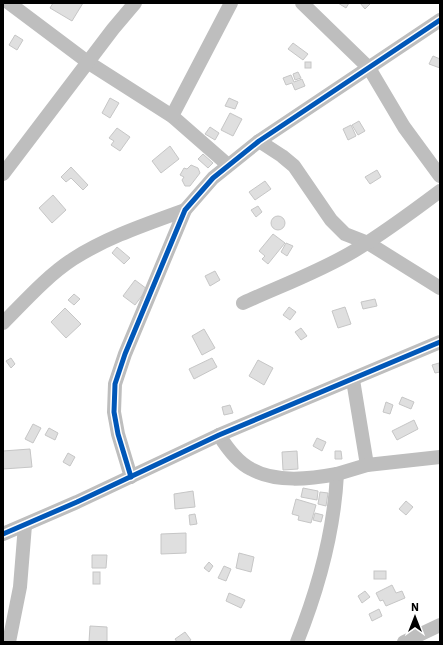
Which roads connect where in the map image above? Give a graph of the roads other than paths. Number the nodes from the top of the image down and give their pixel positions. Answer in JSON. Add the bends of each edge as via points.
{"nodes":[{"id":1,"x":9,"y":3,"type":"edge"},
{"id":2,"x":135,"y":3,"type":"edge"},
{"id":3,"x":231,"y":3,"type":"edge"},
{"id":4,"x":302,"y":3,"type":"edge"},
{"id":5,"x":440,"y":20,"type":"edge"},
{"id":6,"x":89,"y":63,"type":"junction"},
{"id":7,"x":369,"y":68,"type":"junction"},
{"id":8,"x":172,"y":116,"type":"junction"},
{"id":9,"x":259,"y":141,"type":"junction"},
{"id":10,"x":228,"y":165,"type":"junction"},
{"id":11,"x":3,"y":174,"type":"edge"},
{"id":12,"x":440,"y":176,"type":"edge"},
{"id":13,"x":440,"y":191,"type":"edge"},
{"id":14,"x":185,"y":210,"type":"junction"},
{"id":15,"x":368,"y":243,"type":"junction"},
{"id":16,"x":440,"y":288,"type":"edge"},
{"id":17,"x":243,"y":302,"type":"dead end"},
{"id":18,"x":3,"y":323,"type":"edge"},
{"id":19,"x":440,"y":342,"type":"edge"},
{"id":20,"x":353,"y":380,"type":"junction"},
{"id":21,"x":219,"y":435,"type":"junction"},
{"id":22,"x":440,"y":457,"type":"edge"},
{"id":23,"x":366,"y":465,"type":"junction"},
{"id":24,"x":337,"y":474,"type":"junction"},
{"id":25,"x":131,"y":477,"type":"junction"},
{"id":26,"x":25,"y":525,"type":"junction"},
{"id":27,"x":3,"y":534,"type":"edge"},
{"id":28,"x":440,"y":625,"type":"edge"},
{"id":29,"x":9,"y":642,"type":"edge"},
{"id":30,"x":297,"y":642,"type":"edge"},
{"id":31,"x":404,"y":642,"type":"edge"}],
"edges":[{"from":1,"to":6,"type":"street"},
{"from":2,"to":6,"type":"street"},
{"from":3,"to":8,"type":"street"},
{"from":4,"to":7,"type":"street"},
{"from":5,"to":7,"type":"street"},
{"from":6,"to":8,"type":"street"},
{"from":6,"to":11,"type":"street"},
{"from":7,"to":9,"type":"street"},
{"from":7,"to":12,"type":"street","via":[[404,127]]},
{"from":8,"to":10,"type":"street"},
{"from":9,"to":10,"type":"street"},
{"from":9,"to":15,"type":"street","via":[[294,166],[330,220],[340,230],[354,239]]},
{"from":10,"to":14,"type":"street"},
{"from":13,"to":15,"type":"street"},
{"from":14,"to":18,"type":"street","via":[[127,232],[73,259]]},
{"from":14,"to":25,"type":"street","via":[[115,384],[114,412]]},
{"from":15,"to":16,"type":"street"},
{"from":15,"to":17,"type":"street","via":[[330,264]]},
{"from":19,"to":20,"type":"street"},
{"from":20,"to":21,"type":"street"},
{"from":20,"to":23,"type":"street"},
{"from":21,"to":24,"type":"street","via":[[238,460],[258,472],[299,478]]},
{"from":21,"to":25,"type":"street"},
{"from":22,"to":23,"type":"street"},
{"from":23,"to":24,"type":"street"},
{"from":24,"to":30,"type":"street","via":[[329,546],[312,606]]},
{"from":25,"to":26,"type":"street"},
{"from":26,"to":27,"type":"street"},
{"from":26,"to":29,"type":"street","via":[[20,587]]},
{"from":28,"to":31,"type":"street"}]}
